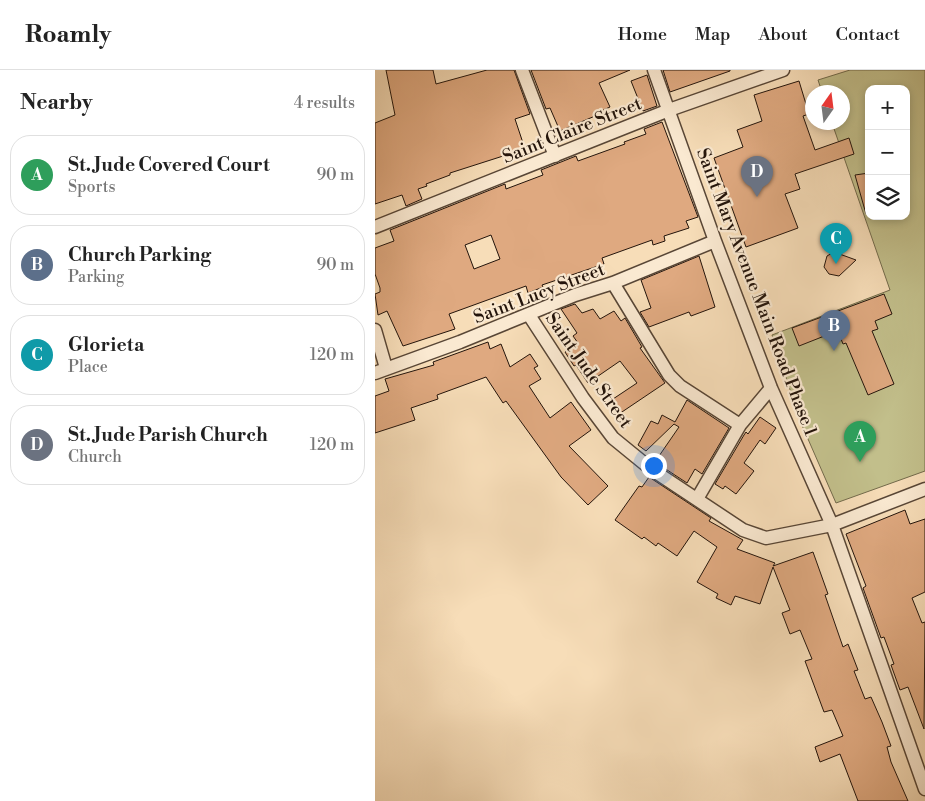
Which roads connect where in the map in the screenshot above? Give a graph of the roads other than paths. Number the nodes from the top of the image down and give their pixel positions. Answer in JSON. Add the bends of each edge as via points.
{"nodes":[{"id":1,"x":522,"y":70,"type":"edge"},
{"id":2,"x":654,"y":70,"type":"edge"},
{"id":3,"x":783,"y":70,"type":"edge"},
{"id":4,"x":669,"y":110,"type":"junction"},
{"id":5,"x":555,"y":156,"type":"junction"},
{"id":6,"x":375,"y":227,"type":"edge"},
{"id":7,"x":715,"y":241,"type":"junction"},
{"id":8,"x":613,"y":283,"type":"junction"},
{"id":9,"x":529,"y":315,"type":"junction"},
{"id":10,"x":375,"y":330,"type":"edge"},
{"id":11,"x":381,"y":370,"type":"edge"},
{"id":12,"x":771,"y":388,"type":"junction"},
{"id":13,"x":740,"y":425,"type":"junction"},
{"id":14,"x":925,"y":489,"type":"edge"},
{"id":15,"x":697,"y":499,"type":"junction"},
{"id":16,"x":832,"y":525,"type":"junction"},
{"id":17,"x":925,"y":789,"type":"edge"}],
"edges":[{"from":1,"to":5,"type":"street"},
{"from":2,"to":4,"type":"street","name":"Saint Mary Avenue Main Road Phase 1"},
{"from":3,"to":4,"type":"street","name":"Saint Claire Street"},
{"from":4,"to":5,"type":"street","name":"Saint Claire Street"},
{"from":4,"to":7,"type":"street","name":"Saint Mary Avenue Main Road Phase 1"},
{"from":5,"to":6,"type":"street","name":"Saint Claire Street"},
{"from":7,"to":8,"type":"street","name":"Saint Lucy Street"},
{"from":7,"to":12,"type":"street","name":"Saint Mary Avenue Main Road Phase 1"},
{"from":8,"to":9,"type":"street","name":"Saint Lucy Street"},
{"from":8,"to":13,"type":"street","via":[[669,375]]},
{"from":9,"to":11,"type":"street","name":"Saint Lucy Street"},
{"from":9,"to":15,"type":"street","name":"Saint Jude Street","via":[[613,438],[651,469]]},
{"from":10,"to":11,"type":"street"},
{"from":12,"to":13,"type":"street"},
{"from":12,"to":16,"type":"street","name":"Saint Mary Avenue Main Road Phase 1"},
{"from":13,"to":15,"type":"street"},
{"from":14,"to":16,"type":"street","name":"Saint Jude Street"},
{"from":15,"to":16,"type":"street","name":"Saint Jude Street","via":[[743,530],[766,538]]},
{"from":16,"to":17,"type":"street","name":"Saint Mary Avenue Main Road Phase 1"}]}
